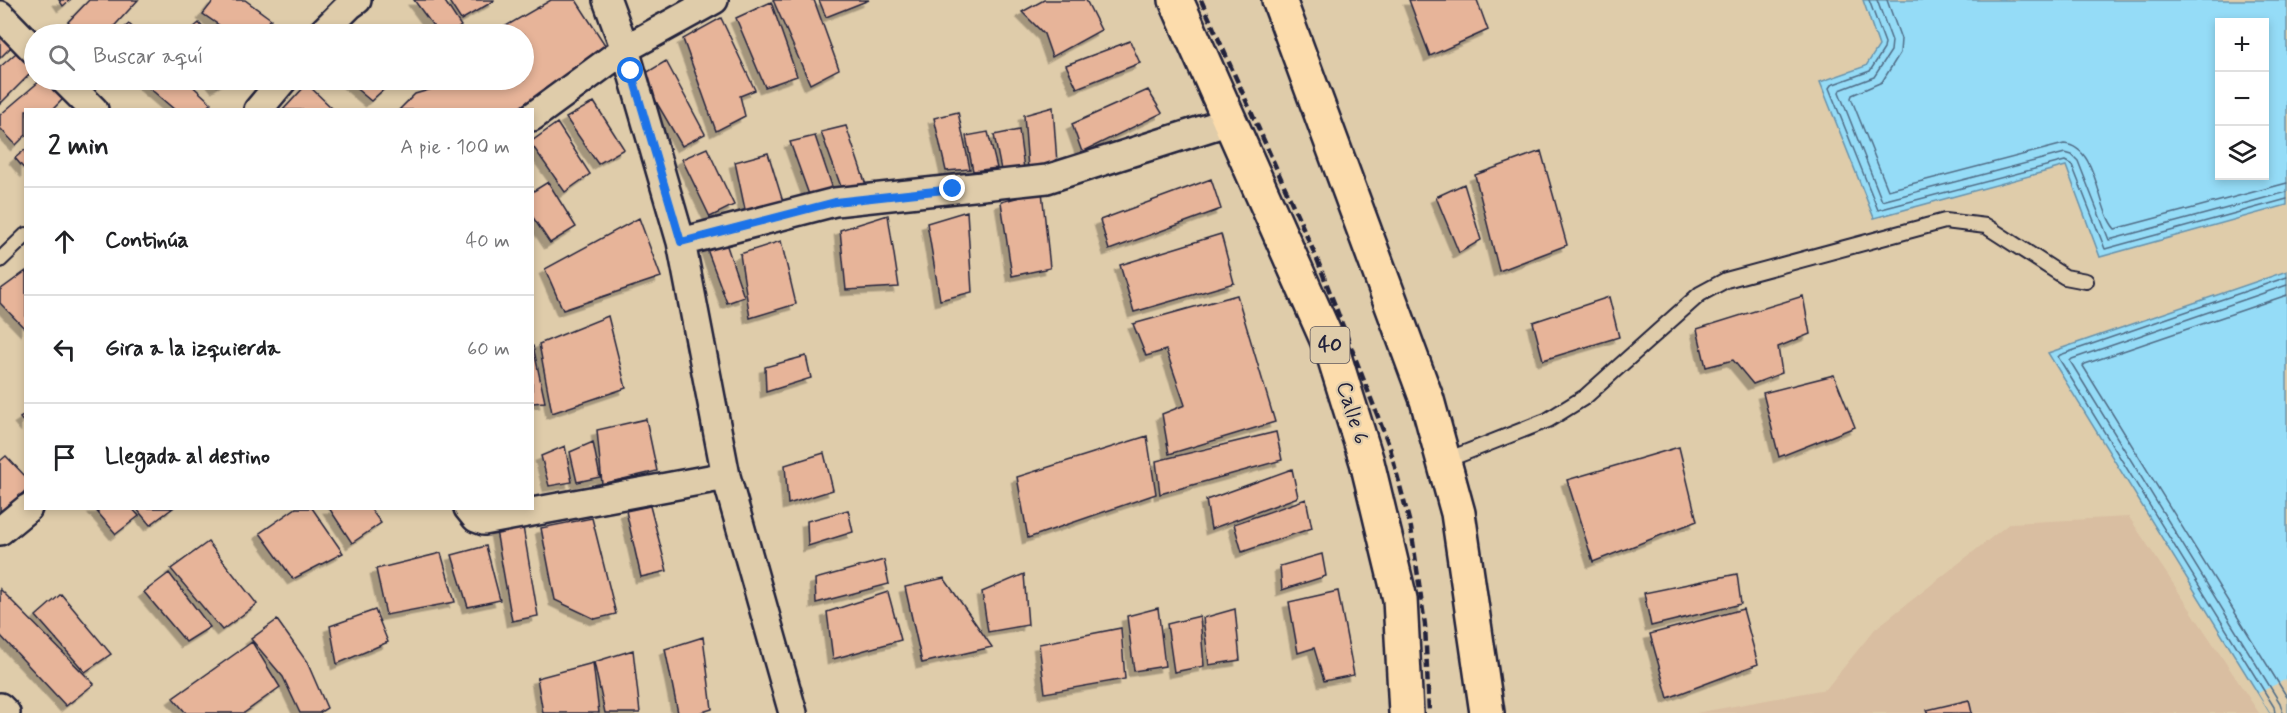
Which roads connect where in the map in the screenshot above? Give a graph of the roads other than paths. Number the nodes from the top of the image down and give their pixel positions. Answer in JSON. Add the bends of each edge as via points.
{"nodes":[{"id":1,"x":357,"y":0,"type":"edge"},
{"id":2,"x":607,"y":0,"type":"edge"},
{"id":3,"x":714,"y":0,"type":"edge"},
{"id":4,"x":1176,"y":0,"type":"edge"},
{"id":5,"x":1279,"y":0,"type":"edge"},
{"id":6,"x":0,"y":15,"type":"edge"},
{"id":7,"x":331,"y":24,"type":"edge"},
{"id":8,"x":24,"y":40,"type":"edge"},
{"id":9,"x":625,"y":49,"type":"junction"},
{"id":10,"x":74,"y":90,"type":"edge"},
{"id":11,"x":275,"y":90,"type":"edge"},
{"id":12,"x":91,"y":108,"type":"edge"},
{"id":13,"x":260,"y":108,"type":"edge"},
{"id":14,"x":534,"y":116,"type":"edge"},
{"id":15,"x":1230,"y":121,"type":"junction"},
{"id":16,"x":24,"y":237,"type":"edge"},
{"id":17,"x":681,"y":242,"type":"junction"},
{"id":18,"x":0,"y":260,"type":"edge"},
{"id":19,"x":2086,"y":281,"type":"dead end"},
{"id":20,"x":1444,"y":461,"type":"junction"},
{"id":21,"x":726,"y":476,"type":"junction"},
{"id":22,"x":26,"y":510,"type":"edge"},
{"id":23,"x":470,"y":510,"type":"edge"},
{"id":24,"x":0,"y":531,"type":"edge"},
{"id":25,"x":0,"y":707,"type":"edge"},
{"id":26,"x":6,"y":713,"type":"edge"},
{"id":27,"x":793,"y":713,"type":"edge"},
{"id":28,"x":1406,"y":713,"type":"edge"},
{"id":29,"x":1487,"y":713,"type":"edge"}],
"edges":[{"from":1,"to":7,"type":"street"},
{"from":2,"to":9,"type":"street"},
{"from":3,"to":9,"type":"street"},
{"from":4,"to":15,"type":"highway","name":"Calle 6","number":"40"},
{"from":5,"to":20,"type":"highway","via":[[1423,389]]},
{"from":6,"to":8,"type":"street"},
{"from":9,"to":14,"type":"street"},
{"from":9,"to":17,"type":"street"},
{"from":10,"to":12,"type":"street"},
{"from":11,"to":13,"type":"street"},
{"from":15,"to":17,"type":"street","via":[[1047,179],[835,202]]},
{"from":15,"to":28,"type":"highway","name":"Calle 6","number":"40","via":[[1333,353],[1367,462],[1400,599]]},
{"from":16,"to":18,"type":"lane"},
{"from":17,"to":21,"type":"street"},
{"from":19,"to":20,"type":"lane","via":[[2065,277],[1986,226],[1945,221],[1725,280],[1700,294],[1586,396],[1548,420]]},
{"from":20,"to":29,"type":"highway","via":[[1458,513]]},
{"from":21,"to":23,"type":"street","via":[[484,521]]},
{"from":21,"to":27,"type":"street"},
{"from":22,"to":24,"type":"street"},
{"from":25,"to":26,"type":"street"}]}
